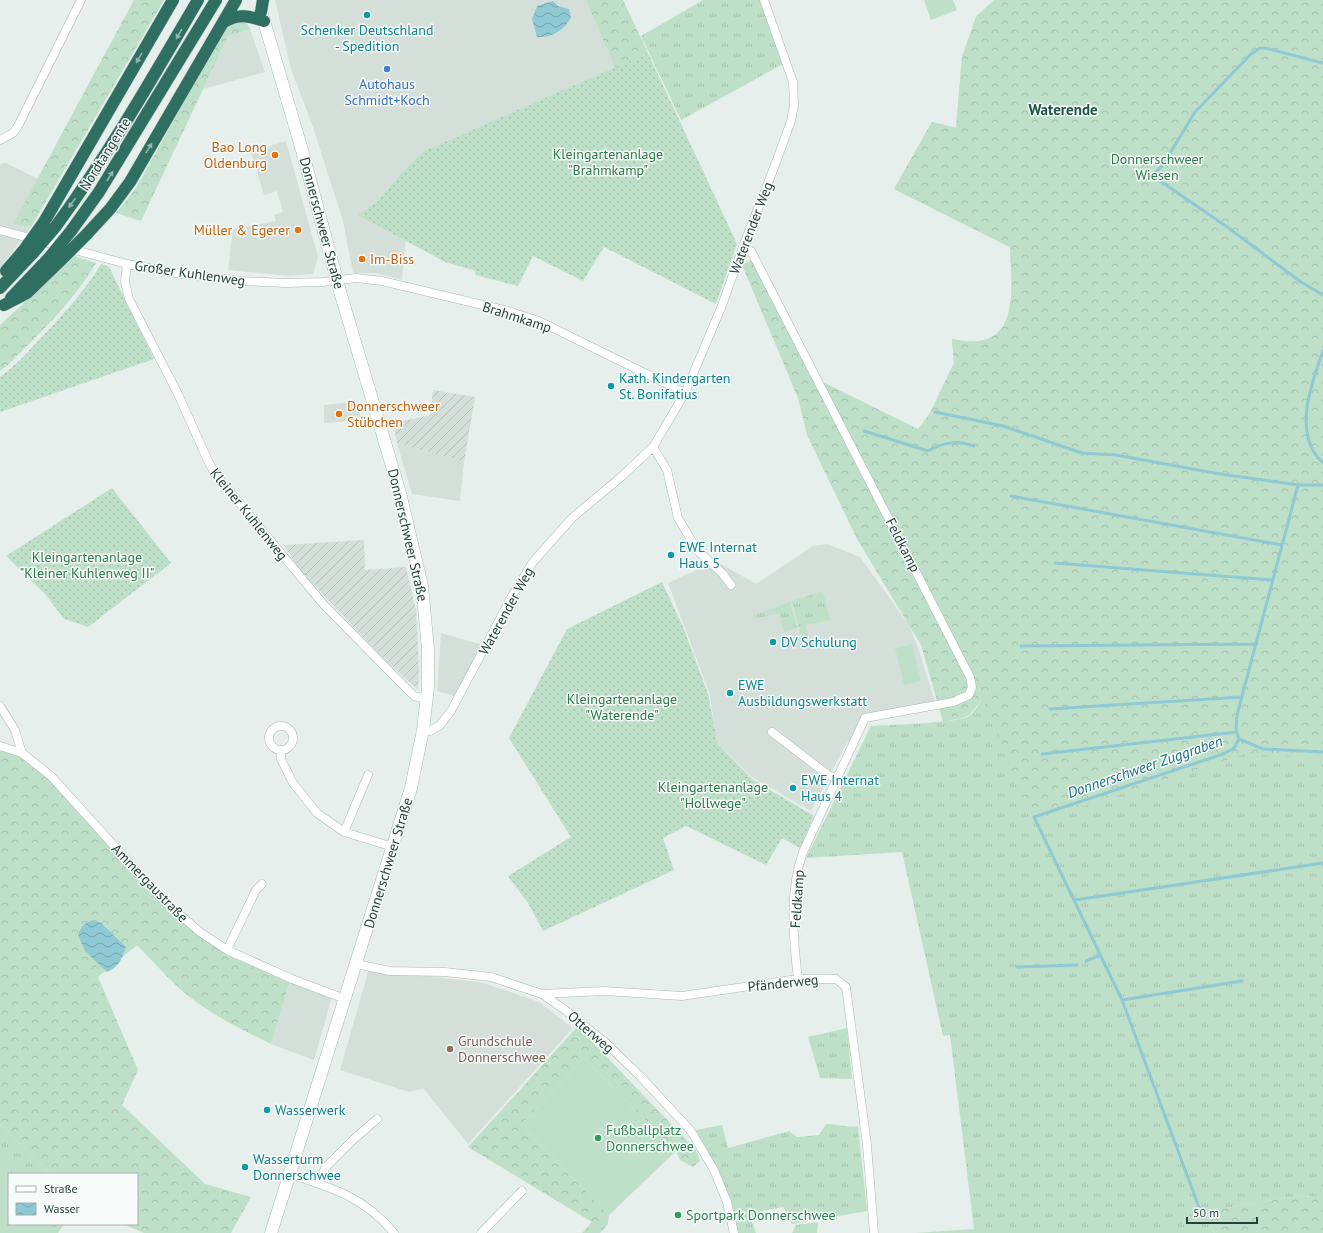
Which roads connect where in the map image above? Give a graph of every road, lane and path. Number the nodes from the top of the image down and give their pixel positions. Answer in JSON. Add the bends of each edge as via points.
{"nodes":[{"id":1,"x":81,"y":0,"type":"edge"},
{"id":2,"x":173,"y":0,"type":"edge"},
{"id":3,"x":198,"y":0,"type":"edge"},
{"id":4,"x":236,"y":0,"type":"edge"},
{"id":5,"x":764,"y":0,"type":"edge"},
{"id":6,"x":213,"y":5,"type":"edge"},
{"id":7,"x":261,"y":8,"type":"edge"},
{"id":8,"x":224,"y":22,"type":"junction"},
{"id":9,"x":0,"y":140,"type":"edge"},
{"id":10,"x":0,"y":230,"type":"edge"},
{"id":11,"x":742,"y":247,"type":"junction"},
{"id":12,"x":28,"y":252,"type":"junction"},
{"id":13,"x":54,"y":260,"type":"junction"},
{"id":14,"x":127,"y":264,"type":"junction"},
{"id":15,"x":0,"y":278,"type":"edge"},
{"id":16,"x":337,"y":281,"type":"junction"},
{"id":17,"x":0,"y":288,"type":"edge"},
{"id":18,"x":2,"y":307,"type":"edge"},
{"id":19,"x":685,"y":393,"type":"junction"},
{"id":20,"x":653,"y":447,"type":"junction"},
{"id":21,"x":731,"y":585,"type":"dead end"},
{"id":22,"x":427,"y":699,"type":"junction"},
{"id":23,"x":0,"y":706,"type":"edge"},
{"id":24,"x":423,"y":730,"type":"junction"},
{"id":25,"x":772,"y":732,"type":"dead end"},
{"id":26,"x":0,"y":746,"type":"edge"},
{"id":27,"x":281,"y":750,"type":"dead end"},
{"id":28,"x":22,"y":754,"type":"junction"},
{"id":29,"x":368,"y":775,"type":"dead end"},
{"id":30,"x":836,"y":778,"type":"junction"},
{"id":31,"x":344,"y":832,"type":"junction"},
{"id":32,"x":393,"y":847,"type":"junction"},
{"id":33,"x":262,"y":884,"type":"dead end"},
{"id":34,"x":227,"y":950,"type":"junction"},
{"id":35,"x":356,"y":964,"type":"junction"},
{"id":36,"x":798,"y":979,"type":"junction"},
{"id":37,"x":542,"y":994,"type":"junction"},
{"id":38,"x":345,"y":999,"type":"junction"},
{"id":39,"x":377,"y":1119,"type":"dead end"},
{"id":40,"x":289,"y":1174,"type":"junction"},
{"id":41,"x":319,"y":1183,"type":"junction"},
{"id":42,"x":522,"y":1191,"type":"dead end"},
{"id":43,"x":271,"y":1233,"type":"edge"},
{"id":44,"x":394,"y":1233,"type":"edge"},
{"id":45,"x":481,"y":1233,"type":"edge"},
{"id":46,"x":734,"y":1233,"type":"edge"},
{"id":47,"x":874,"y":1233,"type":"edge"}],
"edges":[{"from":1,"to":9,"type":"street","via":[[18,126],[9,136]]},
{"from":2,"to":12,"type":"highway","one_way":true,"bridge":true},
{"from":3,"to":12,"type":"highway","name":"Nordtangente","one_way":true,"bridge":true,"via":[[137,105],[86,184],[56,226]]},
{"from":4,"to":8,"type":"highway"},
{"from":5,"to":11,"type":"street","name":"Waterender Weg","via":[[793,82],[794,106],[775,166]]},
{"from":13,"to":6,"type":"highway","name":"Nordtangente","one_way":true,"bridge":true,"via":[[99,192]]},
{"from":7,"to":8,"type":"highway","via":[[249,16],[232,16]]},
{"from":7,"to":16,"type":"main road","name":"Donnerschweer Straße"},
{"from":13,"to":8,"type":"highway","one_way":true,"bridge":true,"via":[[86,235],[130,182]]},
{"from":10,"to":14,"type":"street","name":"Großer Kuhlenweg"},
{"from":11,"to":19,"type":"street","name":"Waterender Weg","via":[[721,308]]},
{"from":11,"to":30,"type":"street","name":"Feldkamp","via":[[751,251],[755,258],[970,677],[972,687],[969,695],[963,699],[865,718]]},
{"from":12,"to":15,"type":"highway"},
{"from":12,"to":17,"type":"highway","name":"Nordtangente"},
{"from":13,"to":18,"type":"highway","via":[[27,293]]},
{"from":14,"to":16,"type":"street","name":"Großer Kuhlenweg","via":[[241,281]]},
{"from":14,"to":22,"type":"street","name":"Kleiner Kuhlenweg","via":[[125,282],[129,299],[216,475],[324,605],[414,696]]},
{"from":16,"to":19,"type":"street","name":"Brahmkamp","via":[[356,278],[382,280],[508,311],[539,321]]},
{"from":16,"to":22,"type":"main road","name":"Donnerschweer Straße","via":[[400,494],[422,586],[428,649]]},
{"from":19,"to":20,"type":"street","name":"Waterender Weg"},
{"from":20,"to":21,"type":"street","via":[[667,470],[678,518],[697,550]]},
{"from":20,"to":24,"type":"street","name":"Waterender Weg","via":[[572,518],[534,562],[512,596],[451,711],[430,731]]},
{"from":22,"to":24,"type":"main road","name":"Donnerschweer Straße"},
{"from":23,"to":28,"type":"street","via":[[15,730]]},
{"from":24,"to":32,"type":"main road","name":"Donnerschweer Straße","via":[[411,788]]},
{"from":25,"to":30,"type":"street","via":[[828,775]]},
{"from":26,"to":28,"type":"street","name":"Ammergaustraße"},
{"from":27,"to":31,"type":"street","via":[[281,760],[294,783],[317,813]]},
{"from":28,"to":34,"type":"street","name":"Ammergaustraße","via":[[51,776],[164,902],[200,932]]},
{"from":29,"to":31,"type":"street"},
{"from":30,"to":36,"type":"street","name":"Feldkamp","via":[[796,871],[794,920]]},
{"from":31,"to":32,"type":"street"},
{"from":32,"to":35,"type":"main road","name":"Donnerschweer Straße"},
{"from":33,"to":34,"type":"street","via":[[256,890]]},
{"from":34,"to":38,"type":"street","name":"Ammergaustraße"},
{"from":35,"to":37,"type":"street","name":"Otterweg","via":[[390,971],[445,972],[491,977]]},
{"from":35,"to":38,"type":"main road","name":"Donnerschweer Straße"},
{"from":36,"to":37,"type":"street","name":"Pfänderweg","via":[[682,996],[604,991]]},
{"from":36,"to":47,"type":"street","name":"Pfänderweg","via":[[836,979],[846,987],[867,1145]]},
{"from":37,"to":46,"type":"street","name":"Otterweg","via":[[606,1044],[691,1131],[714,1170],[727,1202]]},
{"from":38,"to":40,"type":"main road","name":"Donnerschweer Straße"},
{"from":39,"to":41,"type":"street","via":[[325,1168]]},
{"from":40,"to":41,"type":"street"},
{"from":40,"to":43,"type":"main road","name":"Donnerschweer Straße"},
{"from":41,"to":44,"type":"street","via":[[346,1193],[360,1202]]},
{"from":42,"to":45,"type":"street"}]}
